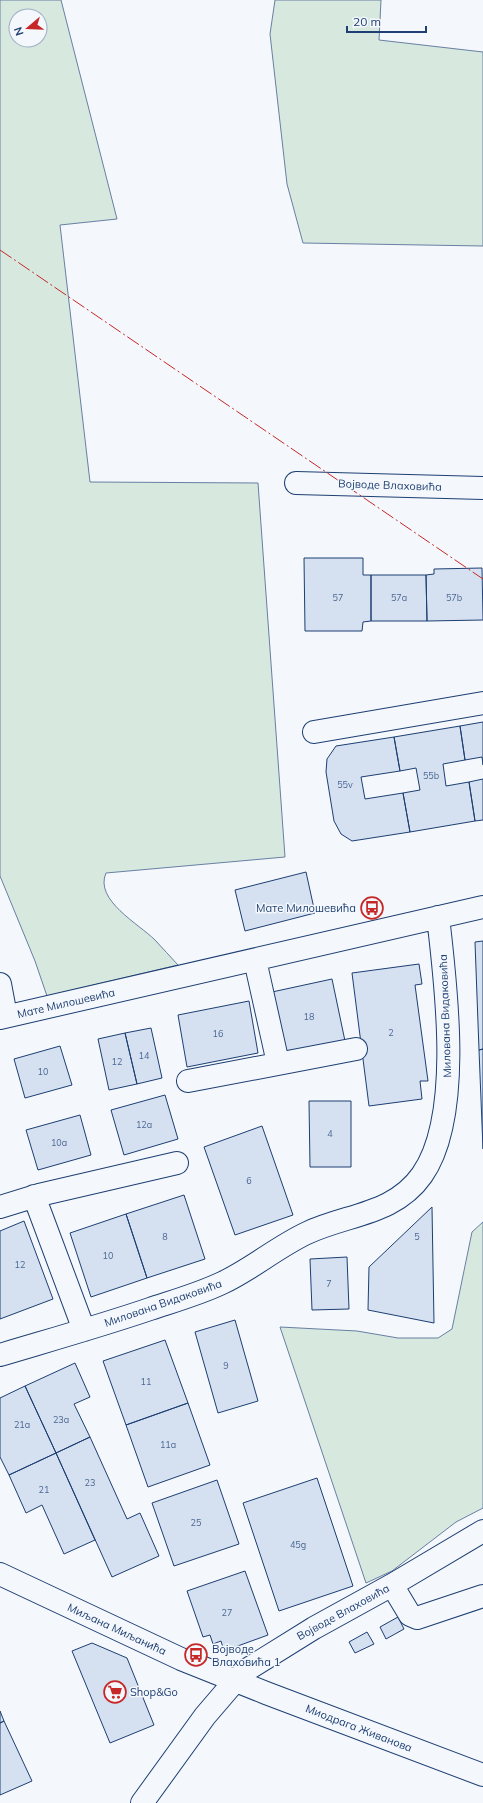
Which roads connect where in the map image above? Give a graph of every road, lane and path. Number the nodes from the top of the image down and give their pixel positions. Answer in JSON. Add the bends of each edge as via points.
{"nodes":[{"id":1,"x":296,"y":483,"type":"dead end"},
{"id":2,"x":483,"y":488,"type":"edge"},
{"id":3,"x":483,"y":703,"type":"edge"},
{"id":4,"x":314,"y":732,"type":"dead end"},
{"id":5,"x":483,"y":907,"type":"edge"},
{"id":6,"x":438,"y":917,"type":"junction"},
{"id":7,"x":255,"y":960,"type":"junction"},
{"id":8,"x":0,"y":984,"type":"edge"},
{"id":9,"x":3,"y":1017,"type":"edge"},
{"id":10,"x":356,"y":1048,"type":"dead end"},
{"id":11,"x":278,"y":1063,"type":"junction"},
{"id":12,"x":188,"y":1081,"type":"dead end"},
{"id":13,"x":177,"y":1163,"type":"dead end"},
{"id":14,"x":34,"y":1196,"type":"junction"},
{"id":15,"x":0,"y":1206,"type":"edge"},
{"id":16,"x":84,"y":1330,"type":"junction"},
{"id":17,"x":0,"y":1355,"type":"edge"},
{"id":18,"x":483,"y":1531,"type":"edge"},
{"id":19,"x":0,"y":1574,"type":"edge"},
{"id":20,"x":392,"y":1585,"type":"junction"},
{"id":21,"x":483,"y":1596,"type":"edge"},
{"id":22,"x":235,"y":1681,"type":"junction"},
{"id":23,"x":483,"y":1775,"type":"edge"},
{"id":24,"x":142,"y":1803,"type":"edge"}],
"edges":[{"from":1,"to":2,"type":"street","name":"Војводе Влаховића"},
{"from":3,"to":4,"type":"street"},
{"from":5,"to":6,"type":"street","name":"Мате Милошевића"},
{"from":6,"to":7,"type":"street","name":"Мате Милошевића"},
{"from":6,"to":16,"type":"street","name":"Милована Видаковића","via":[[448,1044],[445,1105],[433,1152],[422,1175],[410,1190],[397,1201],[308,1233],[216,1286]]},
{"from":7,"to":9,"type":"street","name":"Мате Милошевића"},
{"from":7,"to":11,"type":"street"},
{"from":8,"to":9,"type":"street"},
{"from":10,"to":11,"type":"street"},
{"from":11,"to":12,"type":"street"},
{"from":13,"to":14,"type":"street"},
{"from":14,"to":15,"type":"street"},
{"from":14,"to":16,"type":"street"},
{"from":16,"to":17,"type":"street","name":"Милована Видаковића"},
{"from":18,"to":20,"type":"street","name":"Војводе Влаховића"},
{"from":19,"to":22,"type":"street","name":"Миљана Миљанића","via":[[181,1659]]},
{"from":20,"to":21,"type":"street","via":[[410,1614],[417,1618]]},
{"from":20,"to":22,"type":"street","name":"Војводе Влаховића","via":[[271,1654]]},
{"from":22,"to":23,"type":"street","name":"Миодрага Живанова"},
{"from":22,"to":24,"type":"street","name":"Војводе Влаховића","via":[[205,1716]]}]}
